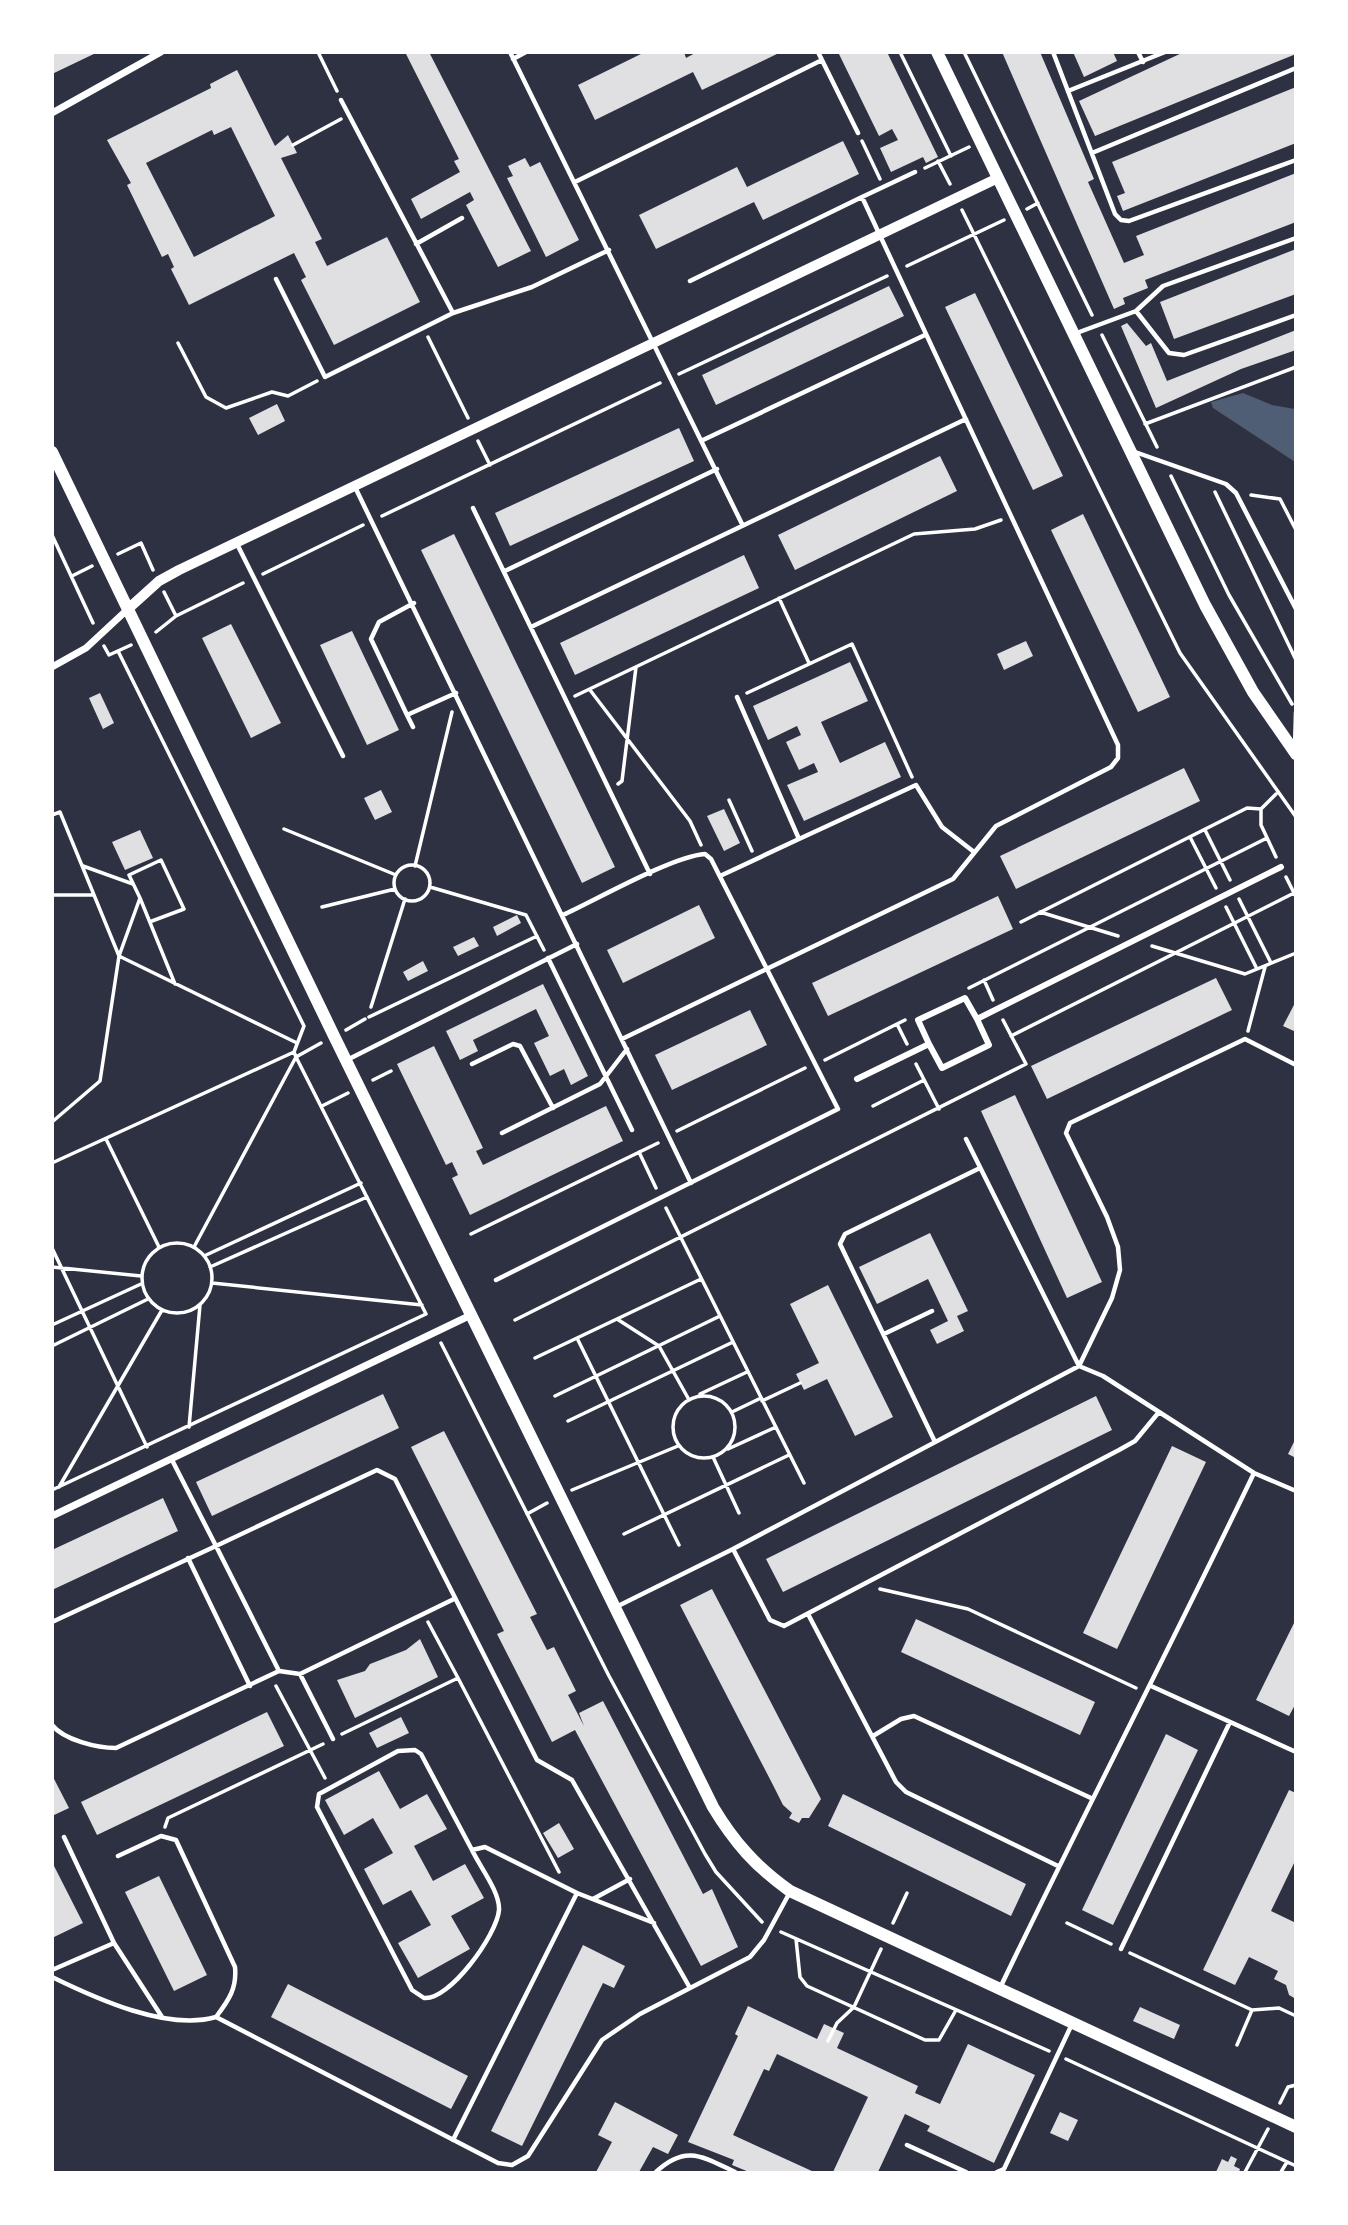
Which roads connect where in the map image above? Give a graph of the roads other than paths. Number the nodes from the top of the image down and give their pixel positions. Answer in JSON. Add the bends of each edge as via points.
{"nodes":[{"id":1,"x":161,"y":52,"type":"edge"},
{"id":2,"x":510,"y":52,"type":"edge"},
{"id":3,"x":526,"y":52,"type":"edge"},
{"id":4,"x":818,"y":52,"type":"edge"},
{"id":5,"x":937,"y":52,"type":"edge"},
{"id":6,"x":1053,"y":52,"type":"edge"},
{"id":7,"x":1138,"y":52,"type":"edge"},
{"id":8,"x":1165,"y":52,"type":"edge"},
{"id":9,"x":513,"y":59,"type":"junction"},
{"id":10,"x":822,"y":60,"type":"junction"},
{"id":11,"x":1143,"y":62,"type":"junction"},
{"id":12,"x":1296,"y":68,"type":"edge"},
{"id":13,"x":1068,"y":91,"type":"junction"},
{"id":14,"x":341,"y":100,"type":"road end"},
{"id":15,"x":52,"y":113,"type":"edge"},
{"id":16,"x":858,"y":133,"type":"road end"},
{"id":17,"x":1092,"y":153,"type":"junction"},
{"id":18,"x":1296,"y":160,"type":"edge"},
{"id":19,"x":915,"y":172,"type":"road end"},
{"id":20,"x":998,"y":178,"type":"junction"},
{"id":21,"x":575,"y":182,"type":"junction"},
{"id":22,"x":862,"y":197,"type":"junction"},
{"id":23,"x":462,"y":219,"type":"dead end"},
{"id":24,"x":879,"y":235,"type":"junction"},
{"id":25,"x":1296,"y":238,"type":"edge"},
{"id":26,"x":416,"y":244,"type":"junction"},
{"id":27,"x":609,"y":250,"type":"junction"},
{"id":28,"x":276,"y":279,"type":"dead end"},
{"id":29,"x":690,"y":281,"type":"dead end"},
{"id":30,"x":1136,"y":311,"type":"junction"},
{"id":31,"x":453,"y":313,"type":"junction"},
{"id":32,"x":1296,"y":315,"type":"edge"},
{"id":33,"x":925,"y":335,"type":"junction"},
{"id":34,"x":1073,"y":335,"type":"junction"},
{"id":35,"x":654,"y":342,"type":"junction"},
{"id":36,"x":966,"y":419,"type":"junction"},
{"id":37,"x":702,"y":440,"type":"junction"},
{"id":38,"x":1129,"y":451,"type":"junction"},
{"id":39,"x":52,"y":452,"type":"edge"},
{"id":40,"x":717,"y":469,"type":"junction"},
{"id":41,"x":355,"y":486,"type":"junction"},
{"id":42,"x":473,"y":508,"type":"dead end"},
{"id":43,"x":742,"y":524,"type":"junction"},
{"id":44,"x":236,"y":542,"type":"junction"},
{"id":45,"x":505,"y":571,"type":"junction"},
{"id":46,"x":414,"y":603,"type":"junction"},
{"id":47,"x":128,"y":609,"type":"junction"},
{"id":48,"x":1296,"y":609,"type":"edge"},
{"id":49,"x":531,"y":626,"type":"junction"},
{"id":50,"x":52,"y":667,"type":"edge"},
{"id":51,"x":456,"y":693,"type":"junction"},
{"id":52,"x":737,"y":697,"type":"road end"},
{"id":53,"x":1296,"y":710,"type":"edge"},
{"id":54,"x":407,"y":715,"type":"junction"},
{"id":55,"x":413,"y":727,"type":"dead end"},
{"id":56,"x":1295,"y":754,"type":"edge"},
{"id":57,"x":343,"y":756,"type":"dead end"},
{"id":58,"x":799,"y":839,"type":"junction"},
{"id":59,"x":974,"y":852,"type":"junction"},
{"id":60,"x":1281,"y":867,"type":"road end"},
{"id":61,"x":650,"y":874,"type":"junction"},
{"id":62,"x":720,"y":876,"type":"junction"},
{"id":63,"x":563,"y":915,"type":"junction"},
{"id":64,"x":577,"y":944,"type":"junction"},
{"id":65,"x":548,"y":958,"type":"junction"},
{"id":66,"x":767,"y":971,"type":"junction"},
{"id":67,"x":977,"y":1019,"type":"junction"},
{"id":68,"x":622,"y":1039,"type":"junction"},
{"id":69,"x":929,"y":1044,"type":"junction"},
{"id":70,"x":627,"y":1048,"type":"junction"},
{"id":71,"x":346,"y":1061,"type":"junction"},
{"id":72,"x":472,"y":1065,"type":"dead end"},
{"id":73,"x":1296,"y":1065,"type":"edge"},
{"id":74,"x":606,"y":1077,"type":"junction"},
{"id":75,"x":857,"y":1079,"type":"dead end"},
{"id":76,"x":553,"y":1108,"type":"junction"},
{"id":77,"x":632,"y":1130,"type":"dead end"},
{"id":78,"x":502,"y":1133,"type":"dead end"},
{"id":79,"x":966,"y":1139,"type":"dead end"},
{"id":80,"x":980,"y":1168,"type":"junction"},
{"id":81,"x":691,"y":1182,"type":"junction"},
{"id":82,"x":496,"y":1280,"type":"dead end"},
{"id":83,"x":932,"y":1311,"type":"dead end"},
{"id":84,"x":472,"y":1314,"type":"junction"},
{"id":85,"x":884,"y":1334,"type":"junction"},
{"id":86,"x":1079,"y":1366,"type":"junction"},
{"id":87,"x":1159,"y":1412,"type":"junction"},
{"id":88,"x":935,"y":1442,"type":"junction"},
{"id":89,"x":172,"y":1460,"type":"junction"},
{"id":90,"x":1254,"y":1473,"type":"junction"},
{"id":91,"x":1296,"y":1491,"type":"edge"},
{"id":92,"x":52,"y":1516,"type":"edge"},
{"id":93,"x":216,"y":1546,"type":"junction"},
{"id":94,"x":733,"y":1549,"type":"junction"},
{"id":95,"x":188,"y":1558,"type":"junction"},
{"id":96,"x":454,"y":1599,"type":"junction"},
{"id":97,"x":616,"y":1608,"type":"junction"},
{"id":98,"x":808,"y":1614,"type":"junction"},
{"id":99,"x":52,"y":1622,"type":"edge"},
{"id":100,"x":279,"y":1671,"type":"junction"},
{"id":101,"x":300,"y":1674,"type":"junction"},
{"id":102,"x":250,"y":1686,"type":"junction"},
{"id":103,"x":1151,"y":1686,"type":"junction"},
{"id":104,"x":1230,"y":1722,"type":"junction"},
{"id":105,"x":52,"y":1725,"type":"edge"},
{"id":106,"x":873,"y":1736,"type":"junction"},
{"id":107,"x":333,"y":1739,"type":"dead end"},
{"id":108,"x":1296,"y":1752,"type":"edge"},
{"id":109,"x":1091,"y":1798,"type":"junction"},
{"id":110,"x":64,"y":1837,"type":"dead end"},
{"id":111,"x":472,"y":1850,"type":"junction"},
{"id":112,"x":118,"y":1856,"type":"dead end"},
{"id":113,"x":1058,"y":1866,"type":"junction"},
{"id":114,"x":630,"y":1879,"type":"junction"},
{"id":115,"x":790,"y":1891,"type":"junction"},
{"id":116,"x":577,"y":1893,"type":"junction"},
{"id":117,"x":592,"y":1899,"type":"junction"},
{"id":118,"x":654,"y":1923,"type":"junction"},
{"id":119,"x":114,"y":1943,"type":"junction"},
{"id":120,"x":1121,"y":1949,"type":"road end"},
{"id":121,"x":52,"y":1970,"type":"edge"},
{"id":122,"x":52,"y":1977,"type":"edge"},
{"id":123,"x":690,"y":1988,"type":"junction"},
{"id":124,"x":1000,"y":1989,"type":"junction"},
{"id":125,"x":216,"y":2017,"type":"junction"},
{"id":126,"x":162,"y":2018,"type":"junction"},
{"id":127,"x":1073,"y":2023,"type":"junction"},
{"id":128,"x":1296,"y":2127,"type":"edge"},
{"id":129,"x":453,"y":2140,"type":"junction"},
{"id":130,"x":907,"y":2146,"type":"dead end"},
{"id":131,"x":512,"y":2165,"type":"junction"},
{"id":132,"x":514,"y":2172,"type":"edge"},
{"id":133,"x":656,"y":2172,"type":"edge"},
{"id":134,"x":735,"y":2172,"type":"edge"},
{"id":135,"x":967,"y":2172,"type":"edge"},
{"id":136,"x":997,"y":2172,"type":"edge"}],
"edges":[{"from":1,"to":15,"type":"street"},
{"from":2,"to":9,"type":"lane"},
{"from":3,"to":9,"type":"lane"},
{"from":4,"to":10,"type":"lane"},
{"from":5,"to":20,"type":"main road"},
{"from":6,"to":13,"type":"lane"},
{"from":7,"to":11,"type":"lane"},
{"from":8,"to":11,"type":"lane"},
{"from":9,"to":21,"type":"lane"},
{"from":10,"to":16,"type":"lane"},
{"from":10,"to":21,"type":"lane"},
{"from":11,"to":13,"type":"lane"},
{"from":12,"to":17,"type":"lane"},
{"from":13,"to":17,"type":"lane"},
{"from":14,"to":26,"type":"lane"},
{"from":17,"to":18,"type":"lane","via":[[1115,214],[1129,221]]},
{"from":19,"to":22,"type":"lane"},
{"from":20,"to":24,"type":"street"},
{"from":20,"to":34,"type":"main road"},
{"from":21,"to":27,"type":"lane"},
{"from":22,"to":24,"type":"lane"},
{"from":22,"to":29,"type":"lane"},
{"from":23,"to":26,"type":"lane"},
{"from":24,"to":33,"type":"lane"},
{"from":24,"to":35,"type":"street"},
{"from":25,"to":30,"type":"lane","via":[[1163,286]]},
{"from":26,"to":31,"type":"lane"},
{"from":27,"to":31,"type":"lane","via":[[532,286]]},
{"from":27,"to":35,"type":"lane"},
{"from":28,"to":31,"type":"lane","via":[[326,377]]},
{"from":30,"to":32,"type":"lane","via":[[1169,353],[1184,355]]},
{"from":30,"to":34,"type":"lane"},
{"from":33,"to":36,"type":"lane"},
{"from":33,"to":37,"type":"lane"},
{"from":34,"to":38,"type":"main road"},
{"from":35,"to":37,"type":"lane"},
{"from":35,"to":41,"type":"street"},
{"from":36,"to":43,"type":"lane"},
{"from":36,"to":59,"type":"lane","via":[[1118,745],[1118,758],[1111,767],[996,826]]},
{"from":37,"to":40,"type":"lane"},
{"from":38,"to":48,"type":"lane","via":[[1226,484],[1236,493]]},
{"from":38,"to":56,"type":"main road","via":[[1253,692]]},
{"from":39,"to":47,"type":"main road"},
{"from":40,"to":43,"type":"lane"},
{"from":40,"to":45,"type":"lane"},
{"from":41,"to":44,"type":"street"},
{"from":41,"to":46,"type":"lane"},
{"from":42,"to":45,"type":"lane"},
{"from":43,"to":49,"type":"lane"},
{"from":44,"to":47,"type":"street","via":[[167,576]]},
{"from":44,"to":57,"type":"lane"},
{"from":45,"to":49,"type":"lane"},
{"from":46,"to":51,"type":"lane"},
{"from":46,"to":54,"type":"lane","via":[[379,622],[371,639]]},
{"from":47,"to":50,"type":"street","via":[[73,657]]},
{"from":47,"to":71,"type":"main road"},
{"from":49,"to":61,"type":"lane"},
{"from":51,"to":54,"type":"lane"},
{"from":51,"to":63,"type":"lane"},
{"from":52,"to":58,"type":"lane"},
{"from":53,"to":56,"type":"lane"},
{"from":54,"to":55,"type":"lane"},
{"from":58,"to":59,"type":"lane","via":[[916,785],[942,827]]},
{"from":58,"to":62,"type":"lane"},
{"from":59,"to":66,"type":"lane","via":[[953,878]]},
{"from":60,"to":67,"type":"street"},
{"from":61,"to":62,"type":"lane","via":[[705,854]]},
{"from":61,"to":63,"type":"lane"},
{"from":62,"to":66,"type":"lane"},
{"from":63,"to":64,"type":"lane"},
{"from":64,"to":65,"type":"lane"},
{"from":64,"to":68,"type":"lane"},
{"from":65,"to":71,"type":"lane"},
{"from":65,"to":74,"type":"lane"},
{"from":66,"to":68,"type":"lane"},
{"from":66,"to":81,"type":"lane","via":[[838,1109]]},
{"from":67,"to":69,"type":"street","via":[[965,998],[918,1020]]},
{"from":67,"to":69,"type":"street","via":[[989,1045],[942,1068]]},
{"from":68,"to":70,"type":"lane"},
{"from":69,"to":75,"type":"street"},
{"from":70,"to":74,"type":"lane"},
{"from":70,"to":81,"type":"lane"},
{"from":71,"to":84,"type":"main road"},
{"from":72,"to":76,"type":"lane","via":[[513,1044],[520,1046]]},
{"from":73,"to":86,"type":"lane","via":[[1245,1040],[1070,1124],[1066,1133],[1107,1217],[1118,1247],[1120,1270],[1112,1298]]},
{"from":74,"to":76,"type":"lane"},
{"from":74,"to":77,"type":"lane"},
{"from":76,"to":78,"type":"lane"},
{"from":79,"to":80,"type":"lane"},
{"from":80,"to":85,"type":"lane","via":[[845,1234],[840,1244]]},
{"from":80,"to":86,"type":"lane"},
{"from":81,"to":82,"type":"lane"},
{"from":83,"to":85,"type":"lane"},
{"from":84,"to":89,"type":"street"},
{"from":84,"to":97,"type":"main road"},
{"from":85,"to":88,"type":"lane"},
{"from":86,"to":87,"type":"lane"},
{"from":86,"to":88,"type":"lane"},
{"from":87,"to":90,"type":"lane"},
{"from":87,"to":98,"type":"lane","via":[[1135,1441]]},
{"from":88,"to":94,"type":"lane"},
{"from":89,"to":92,"type":"street"},
{"from":89,"to":93,"type":"lane"},
{"from":90,"to":91,"type":"lane"},
{"from":90,"to":103,"type":"lane"},
{"from":93,"to":95,"type":"lane"},
{"from":93,"to":96,"type":"lane","via":[[383,1471],[395,1479]]},
{"from":93,"to":100,"type":"lane"},
{"from":94,"to":97,"type":"lane"},
{"from":94,"to":98,"type":"lane","via":[[770,1620],[784,1626]]},
{"from":95,"to":99,"type":"lane"},
{"from":95,"to":102,"type":"lane"},
{"from":96,"to":101,"type":"lane"},
{"from":96,"to":114,"type":"lane","via":[[537,1760],[572,1780]]},
{"from":97,"to":115,"type":"main road","via":[[732,1840]]},
{"from":98,"to":106,"type":"lane"},
{"from":100,"to":101,"type":"lane"},
{"from":100,"to":102,"type":"lane"},
{"from":101,"to":107,"type":"lane"},
{"from":102,"to":105,"type":"lane","via":[[116,1748],[62,1734]]},
{"from":103,"to":104,"type":"lane"},
{"from":103,"to":109,"type":"lane"},
{"from":104,"to":108,"type":"lane"},
{"from":104,"to":120,"type":"lane"},
{"from":106,"to":109,"type":"lane","via":[[914,1716]]},
{"from":106,"to":113,"type":"lane","via":[[896,1782],[906,1791]]},
{"from":109,"to":113,"type":"lane"},
{"from":110,"to":119,"type":"lane"},
{"from":111,"to":111,"type":"lane","via":[[498,1901],[497,1918],[474,1961],[437,1997],[424,1998],[412,1990],[317,1807],[319,1794],[398,1751],[415,1750]]},
{"from":111,"to":116,"type":"lane","via":[[485,1847]]},
{"from":112,"to":125,"type":"lane","via":[[161,1836],[176,1840],[235,1967],[230,2000]]},
{"from":113,"to":124,"type":"lane"},
{"from":114,"to":117,"type":"lane"},
{"from":114,"to":118,"type":"lane"},
{"from":115,"to":123,"type":"lane","via":[[750,1958]]},
{"from":115,"to":124,"type":"main road"},
{"from":116,"to":117,"type":"lane"},
{"from":116,"to":129,"type":"lane"},
{"from":117,"to":118,"type":"lane"},
{"from":118,"to":123,"type":"lane"},
{"from":119,"to":121,"type":"lane"},
{"from":119,"to":126,"type":"lane"},
{"from":122,"to":126,"type":"lane"},
{"from":123,"to":131,"type":"lane","via":[[602,2040],[528,2156]]},
{"from":124,"to":127,"type":"main road"},
{"from":125,"to":126,"type":"lane","via":[[185,2022]]},
{"from":125,"to":129,"type":"lane"},
{"from":127,"to":128,"type":"main road"},
{"from":127,"to":136,"type":"lane","via":[[1004,2169]]},
{"from":129,"to":131,"type":"lane","via":[[498,2163]]},
{"from":130,"to":135,"type":"lane"},
{"from":131,"to":132,"type":"lane"},
{"from":133,"to":134,"type":"lane","via":[[686,2154]]}]}
